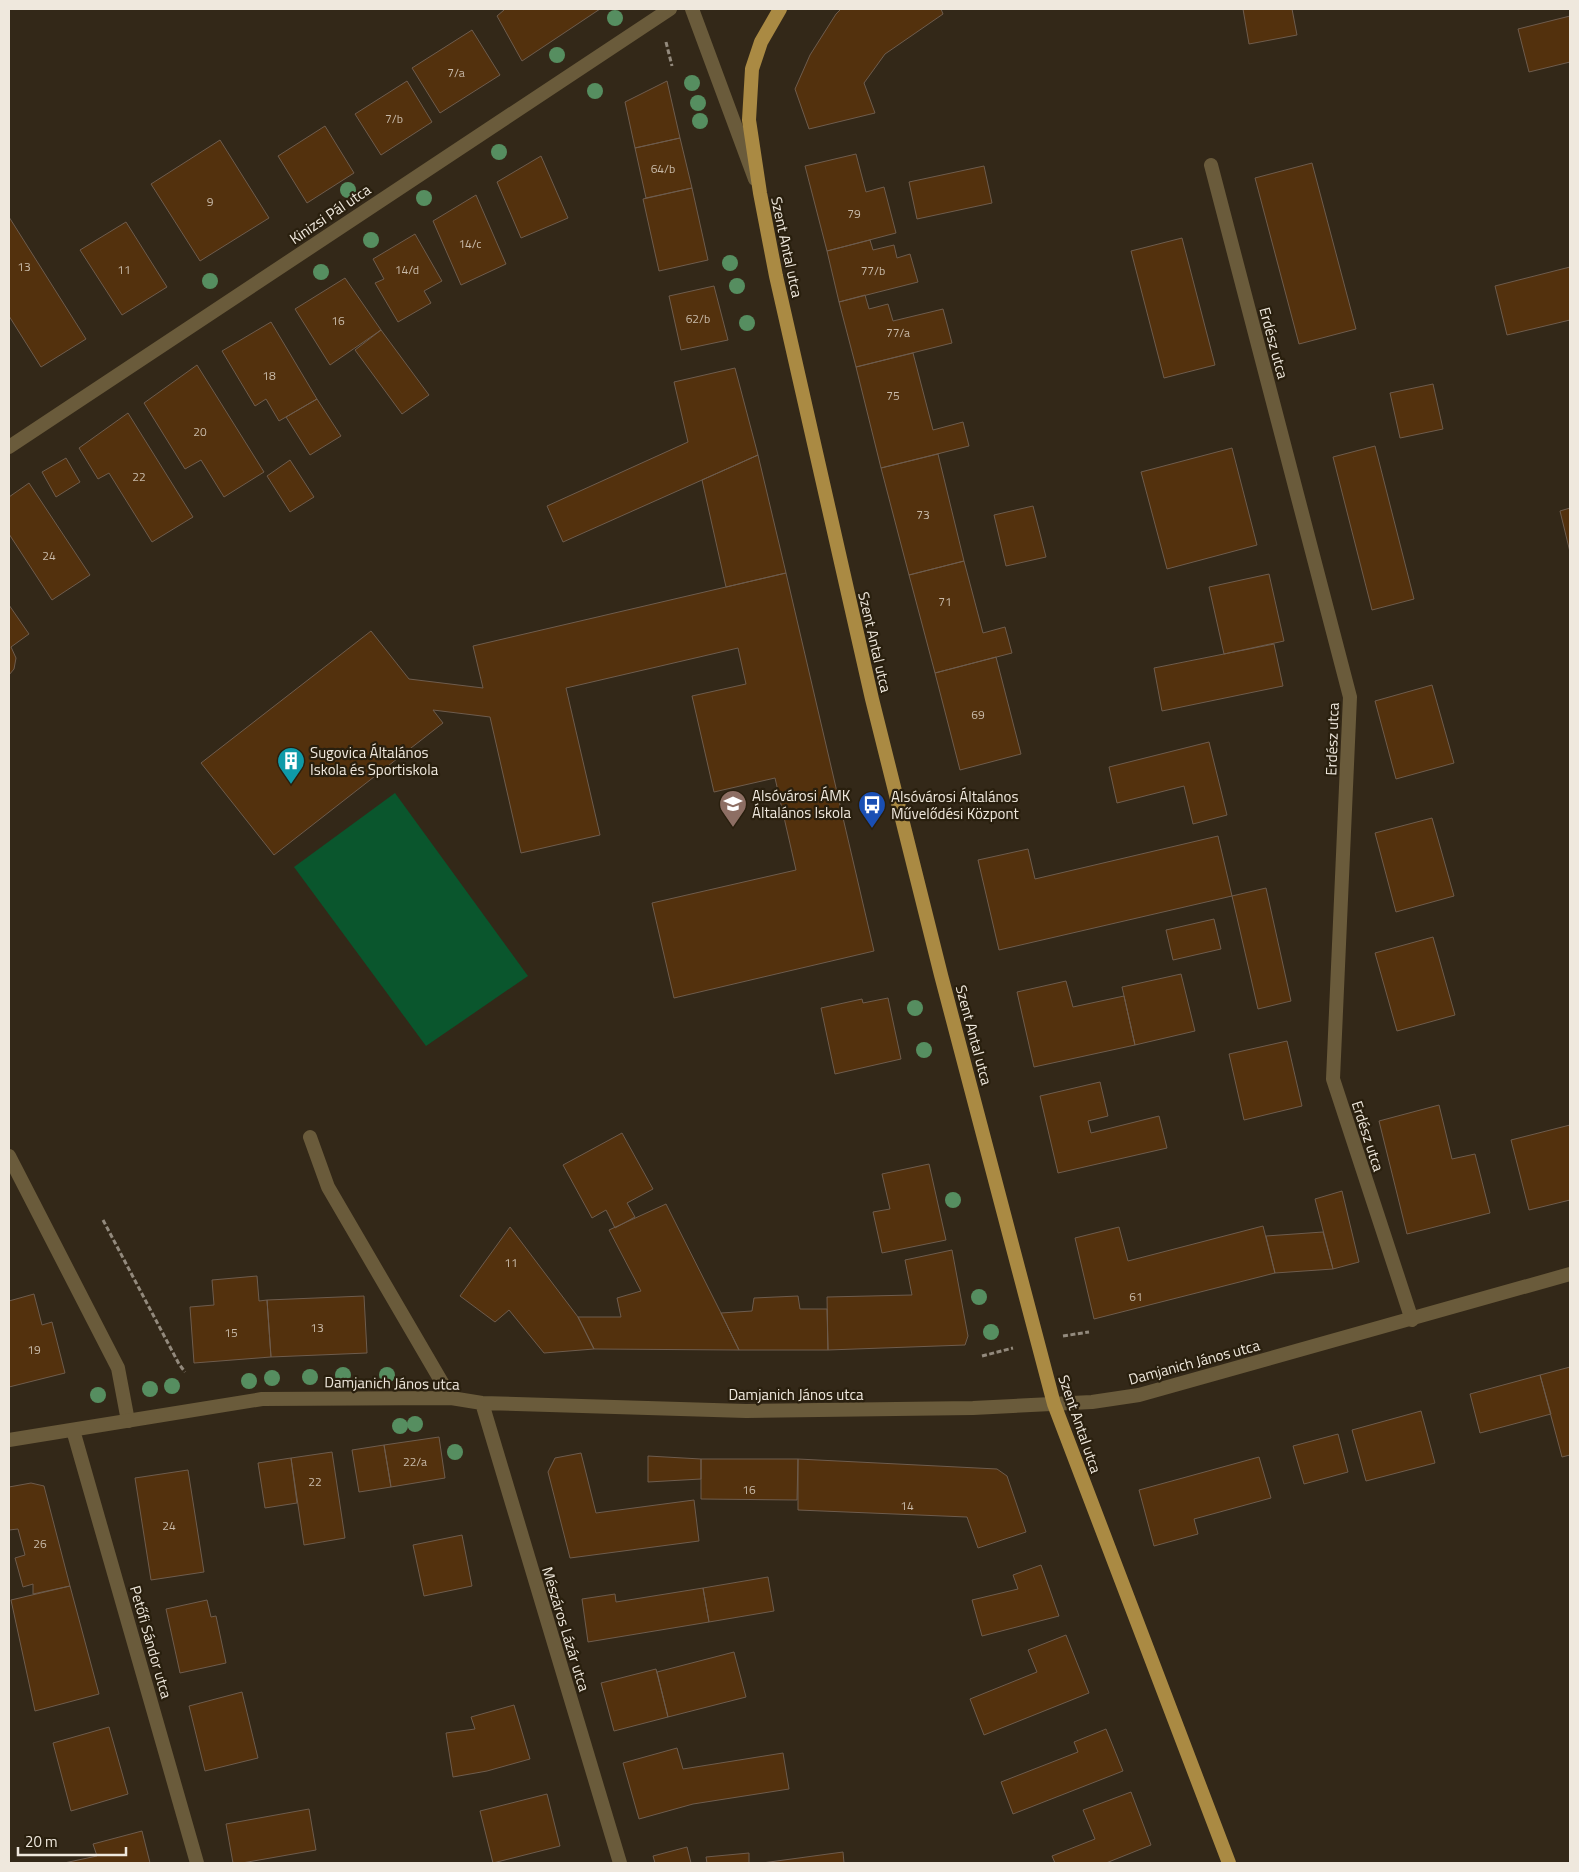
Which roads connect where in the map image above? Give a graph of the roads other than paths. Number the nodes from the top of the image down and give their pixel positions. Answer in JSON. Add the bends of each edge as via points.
{"nodes":[{"id":1,"x":670,"y":9,"type":"edge"},
{"id":2,"x":692,"y":9,"type":"edge"},
{"id":3,"x":780,"y":9,"type":"edge"},
{"id":4,"x":1211,"y":165,"type":"dead end"},
{"id":5,"x":760,"y":193,"type":"junction"},
{"id":6,"x":9,"y":447,"type":"edge"},
{"id":7,"x":310,"y":1137,"type":"dead end"},
{"id":8,"x":9,"y":1156,"type":"edge"},
{"id":9,"x":1570,"y":1274,"type":"edge"},
{"id":10,"x":1412,"y":1320,"type":"junction"},
{"id":11,"x":451,"y":1398,"type":"junction"},
{"id":12,"x":482,"y":1404,"type":"junction"},
{"id":13,"x":1054,"y":1404,"type":"junction"},
{"id":14,"x":128,"y":1421,"type":"junction"},
{"id":15,"x":73,"y":1430,"type":"junction"},
{"id":16,"x":9,"y":1440,"type":"edge"},
{"id":17,"x":197,"y":1863,"type":"edge"},
{"id":18,"x":620,"y":1863,"type":"edge"},
{"id":19,"x":1229,"y":1863,"type":"edge"}],
"edges":[{"from":1,"to":6,"type":"street","name":"Kinizsi Pál utca"},
{"from":2,"to":5,"type":"street","name":"Szent Antal utca"},
{"from":3,"to":5,"type":"main road","name":"Szent Antal utca","via":[[761,42],[752,69],[749,120]]},
{"from":4,"to":10,"type":"street","name":"Erdész utca","via":[[1350,697],[1332,1079]]},
{"from":5,"to":13,"type":"main road","name":"Szent Antal utca","via":[[778,286],[872,699]]},
{"from":7,"to":11,"type":"street","via":[[328,1187]]},
{"from":8,"to":14,"type":"street","via":[[118,1368]]},
{"from":9,"to":10,"type":"street","name":"Damjanich János utca"},
{"from":10,"to":13,"type":"street","name":"Damjanich János utca","via":[[1139,1395]]},
{"from":11,"to":12,"type":"street","name":"Damjanich János utca"},
{"from":11,"to":14,"type":"street","name":"Damjanich János utca","via":[[262,1400]]},
{"from":12,"to":13,"type":"street","name":"Damjanich János utca","via":[[746,1411]]},
{"from":12,"to":18,"type":"street","name":"Mészáros Lázár utca"},
{"from":13,"to":19,"type":"main road","name":"Szent Antal utca"},
{"from":14,"to":15,"type":"street","name":"Damjanich János utca"},
{"from":15,"to":16,"type":"street","name":"Damjanich János utca"},
{"from":15,"to":17,"type":"street","name":"Petőfi Sándor utca"}]}
